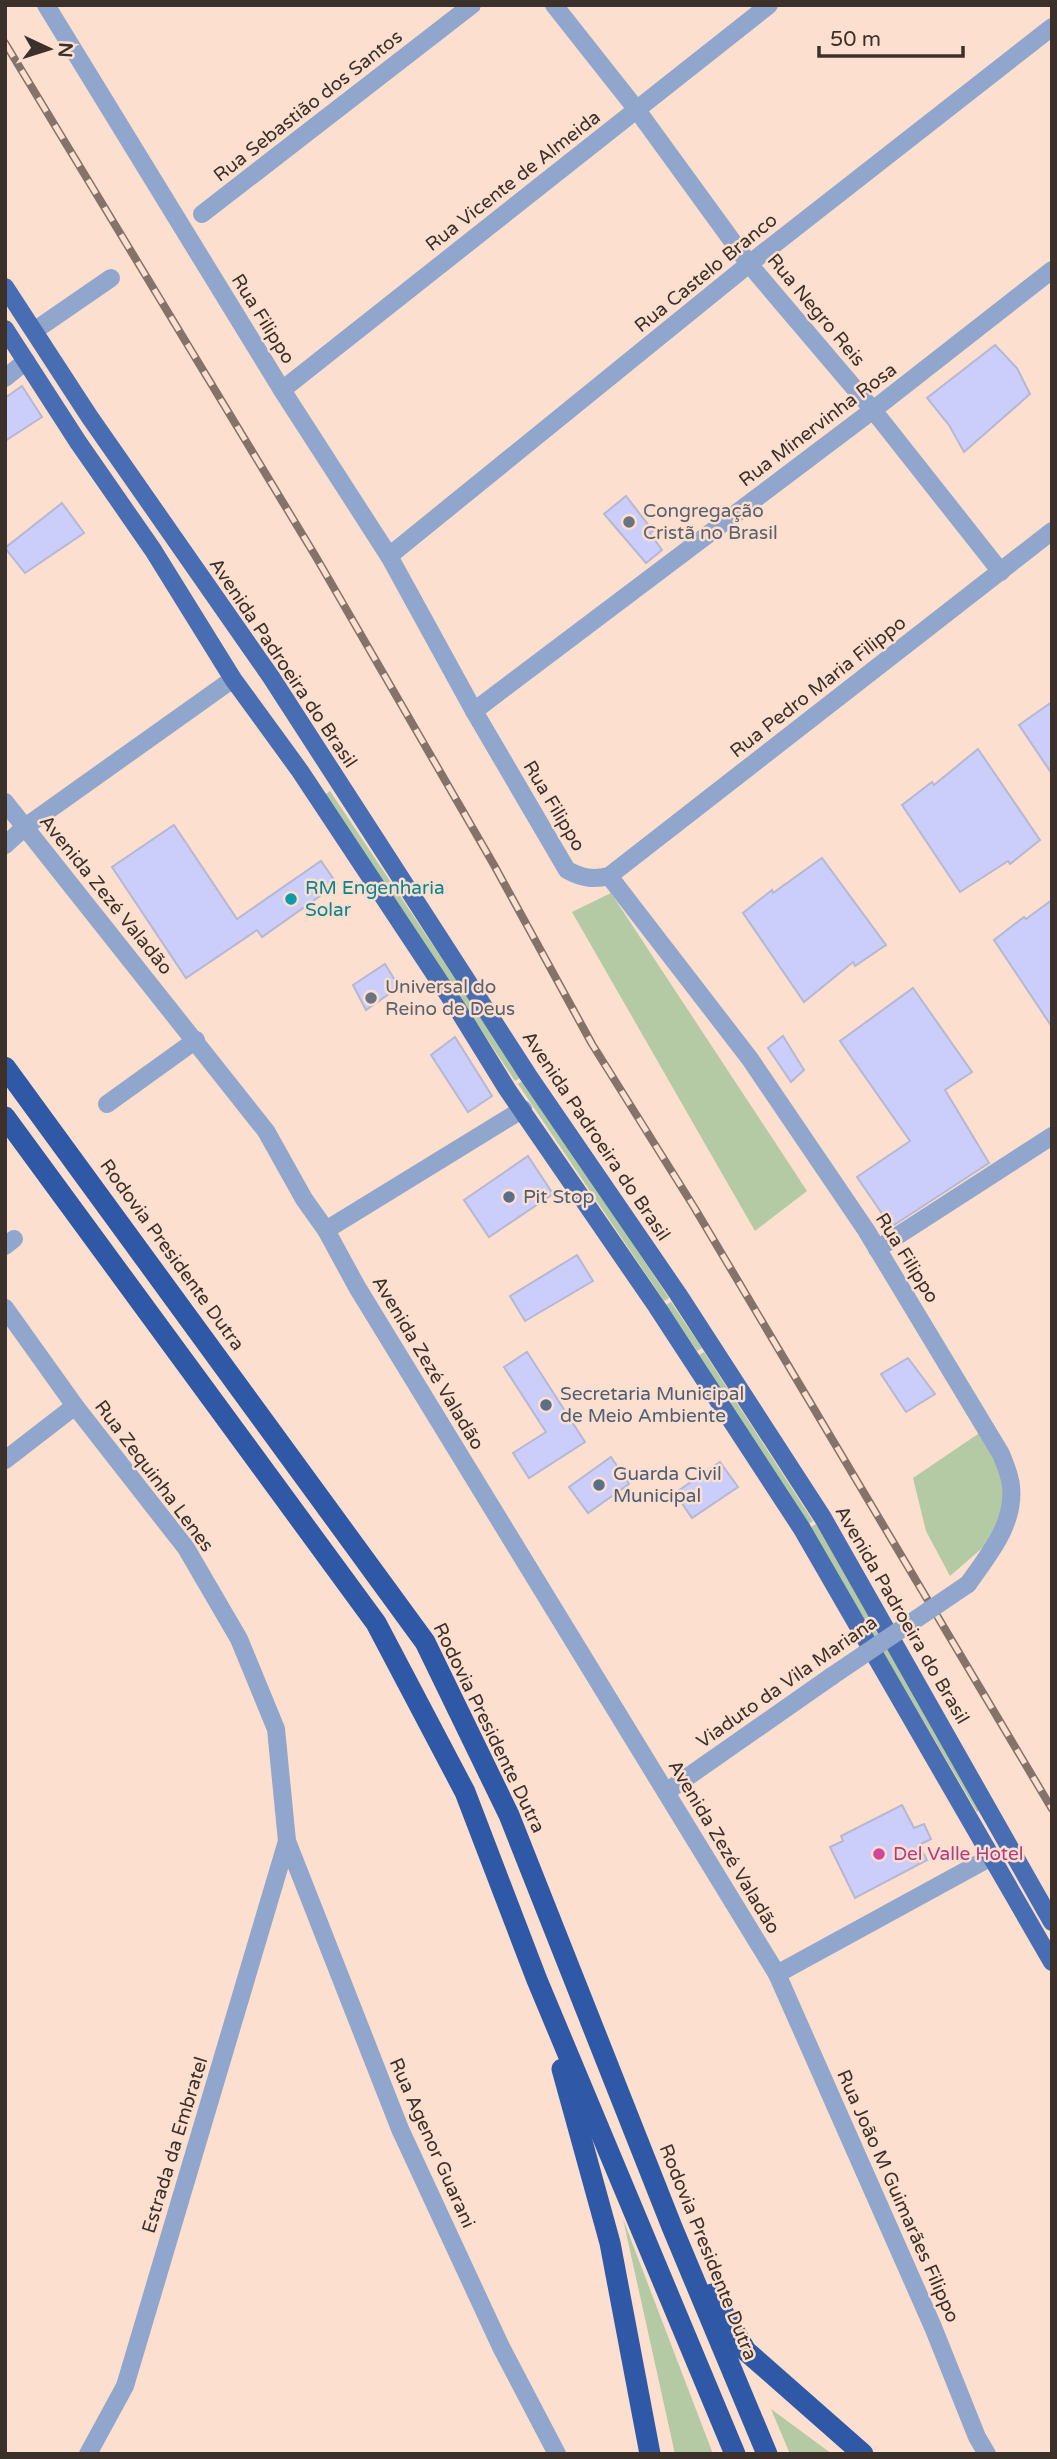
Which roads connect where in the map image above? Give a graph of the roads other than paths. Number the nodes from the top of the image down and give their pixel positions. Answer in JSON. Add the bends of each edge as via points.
{"nodes":[{"id":1,"x":46,"y":5,"type":"edge"},
{"id":2,"x":472,"y":5,"type":"edge"},
{"id":3,"x":554,"y":5,"type":"edge"},
{"id":4,"x":769,"y":5,"type":"edge"},
{"id":5,"x":1052,"y":27,"type":"edge"},
{"id":6,"x":637,"y":110,"type":"junction"},
{"id":7,"x":202,"y":214,"type":"dead end"},
{"id":8,"x":750,"y":264,"type":"junction"},
{"id":9,"x":1052,"y":270,"type":"edge"},
{"id":10,"x":111,"y":278,"type":"dead end"},
{"id":11,"x":5,"y":286,"type":"edge"},
{"id":12,"x":5,"y":329,"type":"edge"},
{"id":13,"x":34,"y":331,"type":"junction"},
{"id":14,"x":26,"y":361,"type":"junction"},
{"id":15,"x":5,"y":378,"type":"edge"},
{"id":16,"x":282,"y":390,"type":"junction"},
{"id":17,"x":873,"y":410,"type":"junction"},
{"id":18,"x":1052,"y":531,"type":"edge"},
{"id":19,"x":389,"y":556,"type":"junction"},
{"id":20,"x":1001,"y":572,"type":"junction"},
{"id":21,"x":260,"y":661,"type":"junction"},
{"id":22,"x":271,"y":677,"type":"junction"},
{"id":23,"x":233,"y":679,"type":"junction"},
{"id":24,"x":245,"y":695,"type":"junction"},
{"id":25,"x":474,"y":711,"type":"junction"},
{"id":26,"x":5,"y":802,"type":"edge"},
{"id":27,"x":25,"y":827,"type":"junction"},
{"id":28,"x":5,"y":845,"type":"edge"},
{"id":29,"x":609,"y":876,"type":"junction"},
{"id":30,"x":196,"y":1040,"type":"junction"},
{"id":31,"x":5,"y":1067,"type":"edge"},
{"id":32,"x":107,"y":1104,"type":"dead end"},
{"id":33,"x":523,"y":1110,"type":"junction"},
{"id":34,"x":5,"y":1117,"type":"edge"},
{"id":35,"x":1052,"y":1136,"type":"edge"},
{"id":36,"x":5,"y":1138,"type":"edge"},
{"id":37,"x":36,"y":1158,"type":"junction"},
{"id":38,"x":326,"y":1230,"type":"junction"},
{"id":39,"x":877,"y":1249,"type":"junction"},
{"id":40,"x":5,"y":1308,"type":"edge"},
{"id":41,"x":75,"y":1406,"type":"junction"},
{"id":42,"x":5,"y":1460,"type":"edge"},
{"id":43,"x":968,"y":1584,"type":"joint"},
{"id":44,"x":666,"y":1792,"type":"junction"},
{"id":45,"x":287,"y":1841,"type":"junction"},
{"id":46,"x":991,"y":1857,"type":"junction"},
{"id":47,"x":1052,"y":1922,"type":"edge"},
{"id":48,"x":1052,"y":1962,"type":"edge"},
{"id":49,"x":777,"y":1974,"type":"junction"},
{"id":50,"x":537,"y":1980,"type":"junction"},
{"id":51,"x":672,"y":2227,"type":"junction"},
{"id":52,"x":979,"y":2445,"type":"edge"},
{"id":53,"x":88,"y":2454,"type":"edge"},
{"id":54,"x":557,"y":2454,"type":"edge"},
{"id":55,"x":650,"y":2454,"type":"edge"},
{"id":56,"x":734,"y":2454,"type":"edge"},
{"id":57,"x":767,"y":2454,"type":"edge"},
{"id":58,"x":863,"y":2454,"type":"edge"},
{"id":59,"x":987,"y":2454,"type":"edge"}],
"edges":[{"from":1,"to":16,"type":"street","name":"Rua Filippo"},
{"from":2,"to":7,"type":"street","name":"Rua Sebastião dos Santos"},
{"from":3,"to":6,"type":"street","name":"Rua Negro Reis"},
{"from":4,"to":6,"type":"street","name":"Rua Vicente de Almeida"},
{"from":5,"to":8,"type":"street","name":"Rua Castelo Branco"},
{"from":6,"to":8,"type":"street","name":"Rua Negro Reis"},
{"from":6,"to":16,"type":"street","name":"Rua Vicente de Almeida"},
{"from":8,"to":17,"type":"street","name":"Rua Negro Reis"},
{"from":8,"to":19,"type":"street","name":"Rua Castelo Branco"},
{"from":9,"to":17,"type":"street","name":"Rua Minervinha Rosa"},
{"from":10,"to":13,"type":"street"},
{"from":11,"to":13,"type":"main road","name":"Avenida Padroeira do Brasil"},
{"from":12,"to":14,"type":"main road"},
{"from":13,"to":21,"type":"main road","name":"Avenida Padroeira do Brasil"},
{"from":14,"to":15,"type":"street"},
{"from":14,"to":23,"type":"main road"},
{"from":16,"to":19,"type":"street","name":"Rua Filippo"},
{"from":17,"to":20,"type":"street","name":"Rua Negro Reis"},
{"from":17,"to":25,"type":"street","name":"Rua Minervinha Rosa"},
{"from":18,"to":20,"type":"street","name":"Rua Pedro Maria Filippo"},
{"from":19,"to":25,"type":"street","name":"Rua Filippo"},
{"from":20,"to":29,"type":"street","name":"Rua Pedro Maria Filippo"},
{"from":21,"to":22,"type":"main road","name":"Avenida Padroeira do Brasil"},
{"from":21,"to":23,"type":"main road","via":[[240,665]]},
{"from":22,"to":24,"type":"main road","via":[[263,690]]},
{"from":22,"to":47,"type":"main road","name":"Avenida Padroeira do Brasil","via":[[527,1075],[678,1294],[823,1517]]},
{"from":23,"to":24,"type":"main road"},
{"from":23,"to":27,"type":"street"},
{"from":24,"to":33,"type":"main road"},
{"from":25,"to":29,"type":"street","name":"Rua Filippo","via":[[567,870],[585,878]]},
{"from":26,"to":27,"type":"street","name":"Avenida Zezé Valadão"},
{"from":27,"to":28,"type":"street"},
{"from":27,"to":30,"type":"street","name":"Avenida Zezé Valadão"},
{"from":29,"to":39,"type":"street","name":"Rua Filippo","via":[[750,1059]]},
{"from":30,"to":32,"type":"street"},
{"from":30,"to":38,"type":"street","name":"Avenida Zezé Valadão","via":[[266,1131]]},
{"from":31,"to":51,"type":"highway","name":"Rodovia Presidente Dutra","via":[[425,1642],[509,1815]]},
{"from":33,"to":38,"type":"street"},
{"from":33,"to":46,"type":"main road","via":[[802,1529]]},
{"from":34,"to":37,"type":"highway"},
{"from":35,"to":39,"type":"street"},
{"from":36,"to":37,"type":"highway"},
{"from":37,"to":50,"type":"highway","via":[[376,1623],[465,1792]]},
{"from":38,"to":44,"type":"street","name":"Avenida Zezé Valadão"},
{"from":39,"to":43,"type":"street","name":"Rua Filippo","via":[[1002,1454],[1012,1485],[1004,1530]]},
{"from":40,"to":41,"type":"street","name":"Rua Zequinha Lenes"},
{"from":41,"to":42,"type":"street"},
{"from":41,"to":45,"type":"street","name":"Rua Zequinha Lenes","via":[[186,1548],[239,1639],[276,1729]]},
{"from":43,"to":44,"type":"street","name":"Viaduto da Vila Mariana","bridge":true},
{"from":44,"to":49,"type":"street","name":"Avenida Zezé Valadão"},
{"from":45,"to":53,"type":"street","name":"Estrada da Embratel","via":[[125,2386]]},
{"from":45,"to":54,"type":"street","name":"Rua Agenor Guarani","via":[[400,2129],[501,2347]]},
{"from":46,"to":48,"type":"main road"},
{"from":46,"to":49,"type":"street"},
{"from":49,"to":52,"type":"street","name":"Rua João M Guimarães Filippo","via":[[933,2327]]},
{"from":50,"to":55,"type":"highway","via":[[610,2243]]},
{"from":50,"to":56,"type":"highway"},
{"from":51,"to":57,"type":"highway","name":"Rodovia Presidente Dutra"},
{"from":51,"to":58,"type":"highway","via":[[746,2351]]},
{"from":52,"to":59,"type":"street","name":"Rua João M Guimarães Filippo"}]}
